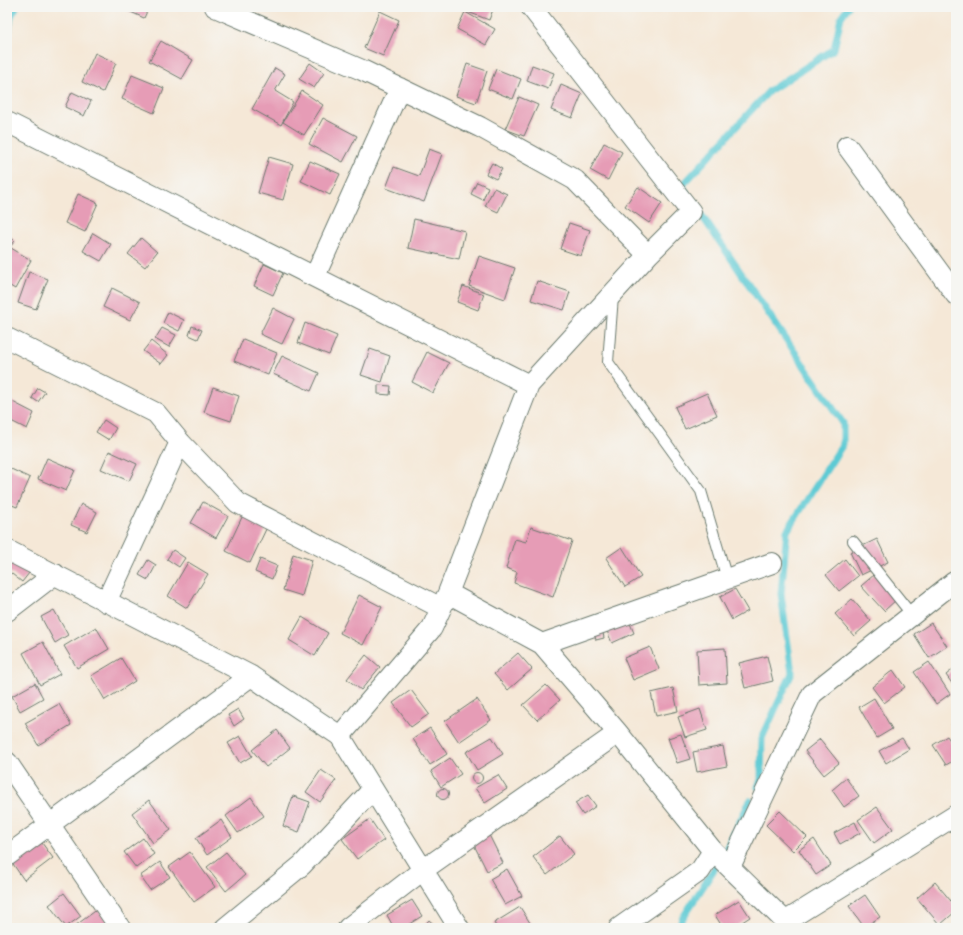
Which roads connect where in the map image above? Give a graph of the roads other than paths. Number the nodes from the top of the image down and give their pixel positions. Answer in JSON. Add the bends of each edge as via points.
{"nodes":[{"id":1,"x":215,"y":7,"type":"edge"},
{"id":2,"x":530,"y":7,"type":"edge"},
{"id":3,"x":400,"y":88,"type":"junction"},
{"id":4,"x":7,"y":122,"type":"edge"},
{"id":5,"x":847,"y":146,"type":"dead end"},
{"id":6,"x":648,"y":255,"type":"junction"},
{"id":7,"x":315,"y":276,"type":"junction"},
{"id":8,"x":613,"y":293,"type":"junction"},
{"id":9,"x":956,"y":295,"type":"edge"},
{"id":10,"x":7,"y":338,"type":"edge"},
{"id":11,"x":529,"y":385,"type":"junction"},
{"id":12,"x":180,"y":442,"type":"junction"},
{"id":13,"x":853,"y":541,"type":"dead end"},
{"id":14,"x":7,"y":550,"type":"edge"},
{"id":15,"x":772,"y":563,"type":"dead end"},
{"id":16,"x":55,"y":574,"type":"junction"},
{"id":17,"x":728,"y":579,"type":"junction"},
{"id":18,"x":955,"y":583,"type":"edge"},
{"id":19,"x":445,"y":601,"type":"junction"},
{"id":20,"x":106,"y":602,"type":"junction"},
{"id":21,"x":7,"y":611,"type":"edge"},
{"id":22,"x":912,"y":615,"type":"junction"},
{"id":23,"x":542,"y":644,"type":"junction"},
{"id":24,"x":251,"y":676,"type":"junction"},
{"id":25,"x":618,"y":733,"type":"junction"},
{"id":26,"x":340,"y":736,"type":"junction"},
{"id":27,"x":7,"y":762,"type":"edge"},
{"id":28,"x":373,"y":789,"type":"junction"},
{"id":29,"x":956,"y":815,"type":"edge"},
{"id":30,"x":51,"y":825,"type":"junction"},
{"id":31,"x":713,"y":851,"type":"junction"},
{"id":32,"x":7,"y":856,"type":"edge"},
{"id":33,"x":730,"y":867,"type":"junction"},
{"id":34,"x":423,"y":870,"type":"junction"},
{"id":35,"x":789,"y":924,"type":"edge"},
{"id":36,"x":120,"y":928,"type":"edge"},
{"id":37,"x":225,"y":928,"type":"edge"},
{"id":38,"x":348,"y":928,"type":"edge"},
{"id":39,"x":459,"y":928,"type":"edge"},
{"id":40,"x":619,"y":928,"type":"edge"}],
"edges":[{"from":1,"to":3,"type":"street"},
{"from":2,"to":6,"type":"street","via":[[691,212]]},
{"from":3,"to":6,"type":"street","via":[[480,127],[575,180]]},
{"from":3,"to":7,"type":"street"},
{"from":4,"to":7,"type":"street"},
{"from":5,"to":9,"type":"street"},
{"from":6,"to":8,"type":"street"},
{"from":7,"to":11,"type":"street"},
{"from":8,"to":11,"type":"street"},
{"from":8,"to":17,"type":"lane","via":[[608,362],[701,491]]},
{"from":10,"to":12,"type":"street","via":[[156,413]]},
{"from":11,"to":19,"type":"street"},
{"from":12,"to":19,"type":"street","via":[[238,503]]},
{"from":12,"to":20,"type":"street"},
{"from":13,"to":22,"type":"lane"},
{"from":14,"to":16,"type":"street"},
{"from":15,"to":17,"type":"street"},
{"from":16,"to":20,"type":"street"},
{"from":16,"to":21,"type":"street"},
{"from":17,"to":23,"type":"street"},
{"from":18,"to":22,"type":"street"},
{"from":19,"to":23,"type":"street"},
{"from":19,"to":26,"type":"street","via":[[432,628]]},
{"from":20,"to":24,"type":"street"},
{"from":22,"to":33,"type":"street","via":[[812,694]]},
{"from":23,"to":25,"type":"street"},
{"from":24,"to":26,"type":"street"},
{"from":24,"to":30,"type":"street"},
{"from":25,"to":31,"type":"street"},
{"from":25,"to":34,"type":"street"},
{"from":26,"to":28,"type":"street"},
{"from":27,"to":30,"type":"street"},
{"from":28,"to":34,"type":"street"},
{"from":28,"to":37,"type":"street","via":[[302,865]]},
{"from":29,"to":35,"type":"street"},
{"from":30,"to":32,"type":"street"},
{"from":30,"to":36,"type":"street"},
{"from":31,"to":33,"type":"street"},
{"from":31,"to":40,"type":"street","via":[[700,871]]},
{"from":33,"to":35,"type":"street"},
{"from":34,"to":38,"type":"street"},
{"from":34,"to":39,"type":"street"}]}
